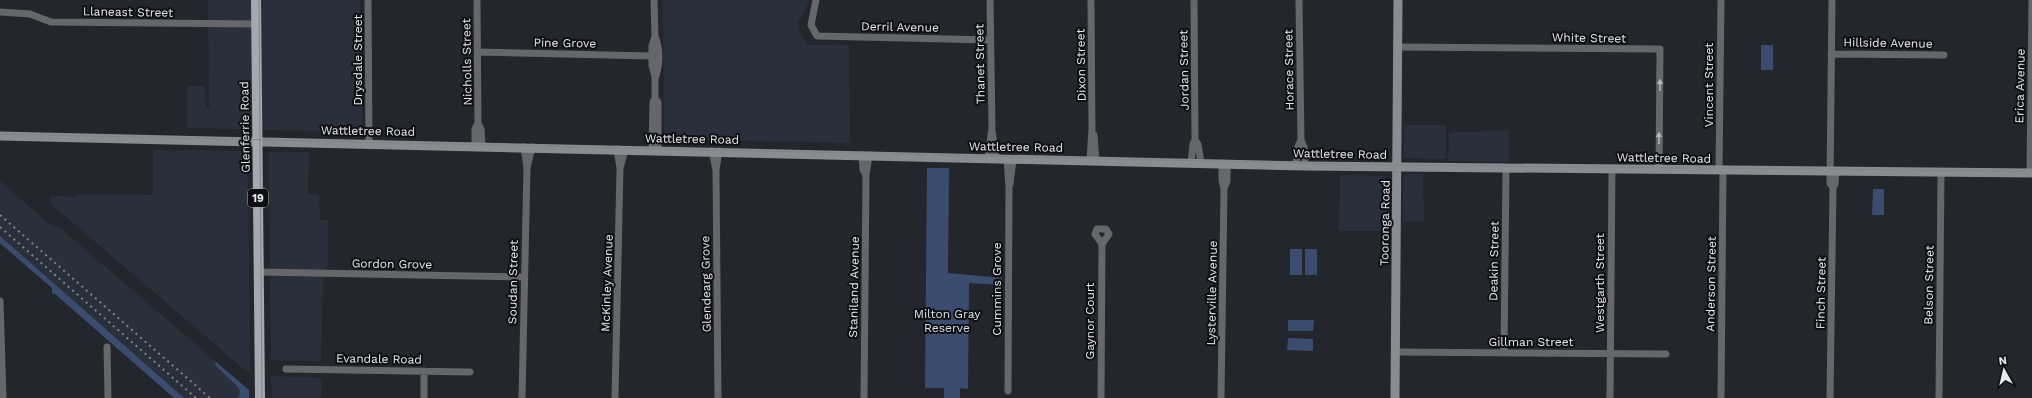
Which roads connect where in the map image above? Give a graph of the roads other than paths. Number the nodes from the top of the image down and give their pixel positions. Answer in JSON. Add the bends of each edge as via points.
{"nodes":[{"id":1,"x":256,"y":0,"type":"edge"},
{"id":2,"x":368,"y":0,"type":"edge"},
{"id":3,"x":477,"y":0,"type":"edge"},
{"id":4,"x":654,"y":0,"type":"edge"},
{"id":5,"x":816,"y":0,"type":"edge"},
{"id":6,"x":990,"y":0,"type":"edge"},
{"id":7,"x":1091,"y":0,"type":"edge"},
{"id":8,"x":1194,"y":0,"type":"edge"},
{"id":9,"x":1299,"y":0,"type":"edge"},
{"id":10,"x":1398,"y":0,"type":"edge"},
{"id":11,"x":1721,"y":0,"type":"edge"},
{"id":12,"x":1832,"y":0,"type":"edge"},
{"id":13,"x":2032,"y":0,"type":"edge"},
{"id":14,"x":0,"y":12,"type":"edge"},
{"id":15,"x":257,"y":24,"type":"junction"},
{"id":16,"x":655,"y":36,"type":"junction"},
{"id":17,"x":990,"y":40,"type":"junction"},
{"id":18,"x":1398,"y":47,"type":"junction"},
{"id":19,"x":478,"y":52,"type":"junction"},
{"id":20,"x":1831,"y":54,"type":"junction"},
{"id":21,"x":1944,"y":55,"type":"dead end"},
{"id":22,"x":652,"y":56,"type":"junction"},
{"id":23,"x":655,"y":77,"type":"junction"},
{"id":24,"x":0,"y":136,"type":"edge"},
{"id":25,"x":258,"y":140,"type":"junction"},
{"id":26,"x":1195,"y":140,"type":"junction"},
{"id":27,"x":370,"y":143,"type":"junction"},
{"id":28,"x":478,"y":146,"type":"junction"},
{"id":29,"x":528,"y":147,"type":"junction"},
{"id":30,"x":621,"y":149,"type":"junction"},
{"id":31,"x":655,"y":150,"type":"junction"},
{"id":32,"x":716,"y":151,"type":"junction"},
{"id":33,"x":866,"y":155,"type":"junction"},
{"id":34,"x":992,"y":158,"type":"junction"},
{"id":35,"x":1010,"y":159,"type":"junction"},
{"id":36,"x":1093,"y":161,"type":"junction"},
{"id":37,"x":1191,"y":163,"type":"junction"},
{"id":38,"x":1201,"y":163,"type":"junction"},
{"id":39,"x":1225,"y":164,"type":"junction"},
{"id":40,"x":1301,"y":165,"type":"junction"},
{"id":41,"x":1397,"y":167,"type":"junction"},
{"id":42,"x":1506,"y":168,"type":"junction"},
{"id":43,"x":1612,"y":169,"type":"junction"},
{"id":44,"x":1659,"y":170,"type":"junction"},
{"id":45,"x":1721,"y":170,"type":"junction"},
{"id":46,"x":1833,"y":171,"type":"junction"},
{"id":47,"x":1941,"y":172,"type":"junction"},
{"id":48,"x":2031,"y":173,"type":"edge"},
{"id":49,"x":1102,"y":244,"type":"dead end"},
{"id":50,"x":259,"y":272,"type":"junction"},
{"id":51,"x":524,"y":277,"type":"junction"},
{"id":52,"x":0,"y":301,"type":"edge"},
{"id":53,"x":107,"y":347,"type":"dead end"},
{"id":54,"x":1396,"y":352,"type":"junction"},
{"id":55,"x":1504,"y":353,"type":"junction"},
{"id":56,"x":1610,"y":354,"type":"junction"},
{"id":57,"x":1666,"y":354,"type":"dead end"},
{"id":58,"x":286,"y":369,"type":"dead end"},
{"id":59,"x":424,"y":371,"type":"junction"},
{"id":60,"x":470,"y":372,"type":"dead end"},
{"id":61,"x":1008,"y":391,"type":"dead end"},
{"id":62,"x":3,"y":398,"type":"edge"},
{"id":63,"x":108,"y":398,"type":"edge"},
{"id":64,"x":260,"y":398,"type":"edge"},
{"id":65,"x":424,"y":398,"type":"edge"},
{"id":66,"x":522,"y":398,"type":"edge"},
{"id":67,"x":615,"y":398,"type":"edge"},
{"id":68,"x":718,"y":398,"type":"edge"},
{"id":69,"x":864,"y":398,"type":"edge"},
{"id":70,"x":1101,"y":398,"type":"edge"},
{"id":71,"x":1221,"y":398,"type":"edge"},
{"id":72,"x":1395,"y":398,"type":"edge"},
{"id":73,"x":1610,"y":398,"type":"edge"},
{"id":74,"x":1721,"y":398,"type":"edge"},
{"id":75,"x":1830,"y":398,"type":"edge"},
{"id":76,"x":1939,"y":398,"type":"edge"}],
"edges":[{"from":1,"to":15,"type":"main road","name":"Glenferrie Road","number":"19"},
{"from":2,"to":27,"type":"street","name":"Drysdale Street"},
{"from":3,"to":19,"type":"street","name":"Nicholls Street"},
{"from":4,"to":16,"type":"street"},
{"from":5,"to":17,"type":"street","name":"Derril Avenue","via":[[811,21],[812,31],[820,36]]},
{"from":6,"to":17,"type":"street","name":"Thanet Street"},
{"from":7,"to":36,"type":"street","name":"Dixon Street"},
{"from":8,"to":26,"type":"street","name":"Jordan Street"},
{"from":9,"to":40,"type":"street","name":"Horace Street","via":[[1301,140],[1304,147]]},
{"from":10,"to":18,"type":"main road","name":"Tooronga Road"},
{"from":11,"to":45,"type":"street","name":"Vincent Street"},
{"from":12,"to":20,"type":"street","name":"Finch Street"},
{"from":13,"to":48,"type":"street","name":"Erica Avenue"},
{"from":14,"to":15,"type":"street","name":"Llaneast Street","via":[[30,14],[51,22]]},
{"from":15,"to":25,"type":"main road","name":"Glenferrie Road","number":"19"},
{"from":16,"to":22,"type":"street"},
{"from":16,"to":23,"type":"street","via":[[659,66]]},
{"from":17,"to":34,"type":"street","name":"Thanet Street"},
{"from":18,"to":41,"type":"main road","name":"Tooronga Road"},
{"from":44,"to":18,"type":"street","name":"White Street","one_way":true,"via":[[1660,50]]},
{"from":19,"to":22,"type":"street","name":"Pine Grove"},
{"from":19,"to":28,"type":"street","name":"Nicholls Street","via":[[478,123],[481,129]]},
{"from":20,"to":21,"type":"street","name":"Hillside Avenue"},
{"from":20,"to":46,"type":"street","name":"Finch Street"},
{"from":22,"to":23,"type":"street"},
{"from":23,"to":31,"type":"street","via":[[655,99],[658,102]]},
{"from":24,"to":25,"type":"main road","name":"Wattletree Road"},
{"from":25,"to":27,"type":"main road","name":"Wattletree Road"},
{"from":25,"to":50,"type":"main road","name":"Glenferrie Road","number":"19"},
{"from":26,"to":37,"type":"street","name":"Jordan Street"},
{"from":26,"to":38,"type":"street","name":"Jordan Street"},
{"from":27,"to":28,"type":"main road","name":"Wattletree Road"},
{"from":28,"to":29,"type":"main road","name":"Wattletree Road"},
{"from":29,"to":30,"type":"main road","name":"Wattletree Road"},
{"from":29,"to":51,"type":"street","name":"Soudan Street"},
{"from":30,"to":31,"type":"main road","name":"Wattletree Road"},
{"from":30,"to":67,"type":"street","name":"McKinley Avenue"},
{"from":31,"to":32,"type":"main road","name":"Wattletree Road"},
{"from":32,"to":33,"type":"main road","name":"Wattletree Road"},
{"from":32,"to":68,"type":"street","name":"Glendearg Grove"},
{"from":33,"to":34,"type":"main road","name":"Wattletree Road"},
{"from":33,"to":69,"type":"street","name":"Staniland Avenue"},
{"from":34,"to":35,"type":"main road","name":"Wattletree Road"},
{"from":35,"to":36,"type":"main road","name":"Wattletree Road"},
{"from":35,"to":61,"type":"street","name":"Cummins Grove","via":[[1012,176],[1009,187]]},
{"from":36,"to":37,"type":"main road","name":"Wattletree Road"},
{"from":37,"to":38,"type":"main road","name":"Wattletree Road"},
{"from":38,"to":39,"type":"main road","name":"Wattletree Road"},
{"from":39,"to":40,"type":"main road","name":"Wattletree Road"},
{"from":39,"to":71,"type":"street","name":"Lysterville Avenue","via":[[1227,181],[1224,189]]},
{"from":40,"to":41,"type":"main road","name":"Wattletree Road"},
{"from":41,"to":42,"type":"main road","name":"Wattletree Road"},
{"from":41,"to":54,"type":"main road","name":"Tooronga Road"},
{"from":42,"to":43,"type":"main road","name":"Wattletree Road"},
{"from":42,"to":55,"type":"street","name":"Deakin Street"},
{"from":43,"to":44,"type":"main road","name":"Wattletree Road"},
{"from":43,"to":56,"type":"street","name":"Westgarth Street"},
{"from":44,"to":45,"type":"main road","name":"Wattletree Road"},
{"from":45,"to":46,"type":"main road","name":"Wattletree Road"},
{"from":45,"to":74,"type":"street","name":"Anderson Street"},
{"from":46,"to":47,"type":"main road","name":"Wattletree Road"},
{"from":46,"to":75,"type":"street","name":"Finch Street","via":[[1836,184],[1833,188]]},
{"from":47,"to":48,"type":"main road","name":"Wattletree Road"},
{"from":47,"to":76,"type":"street","name":"Belson Street"},
{"from":49,"to":70,"type":"street","name":"Gaynor Court"},
{"from":50,"to":51,"type":"street","name":"Gordon Grove"},
{"from":50,"to":64,"type":"main road","name":"Glenferrie Road","number":"19"},
{"from":51,"to":66,"type":"street","name":"Soudan Street"},
{"from":52,"to":62,"type":"street"},
{"from":53,"to":63,"type":"street"},
{"from":54,"to":55,"type":"street","name":"Gillman Street"},
{"from":54,"to":72,"type":"main road","name":"Tooronga Road"},
{"from":55,"to":56,"type":"street","name":"Gillman Street"},
{"from":56,"to":57,"type":"street","name":"Gillman Street"},
{"from":56,"to":73,"type":"street","name":"Westgarth Street"},
{"from":58,"to":59,"type":"street","name":"Evandale Road"},
{"from":59,"to":60,"type":"street","name":"Evandale Road"},
{"from":59,"to":65,"type":"street"}]}
